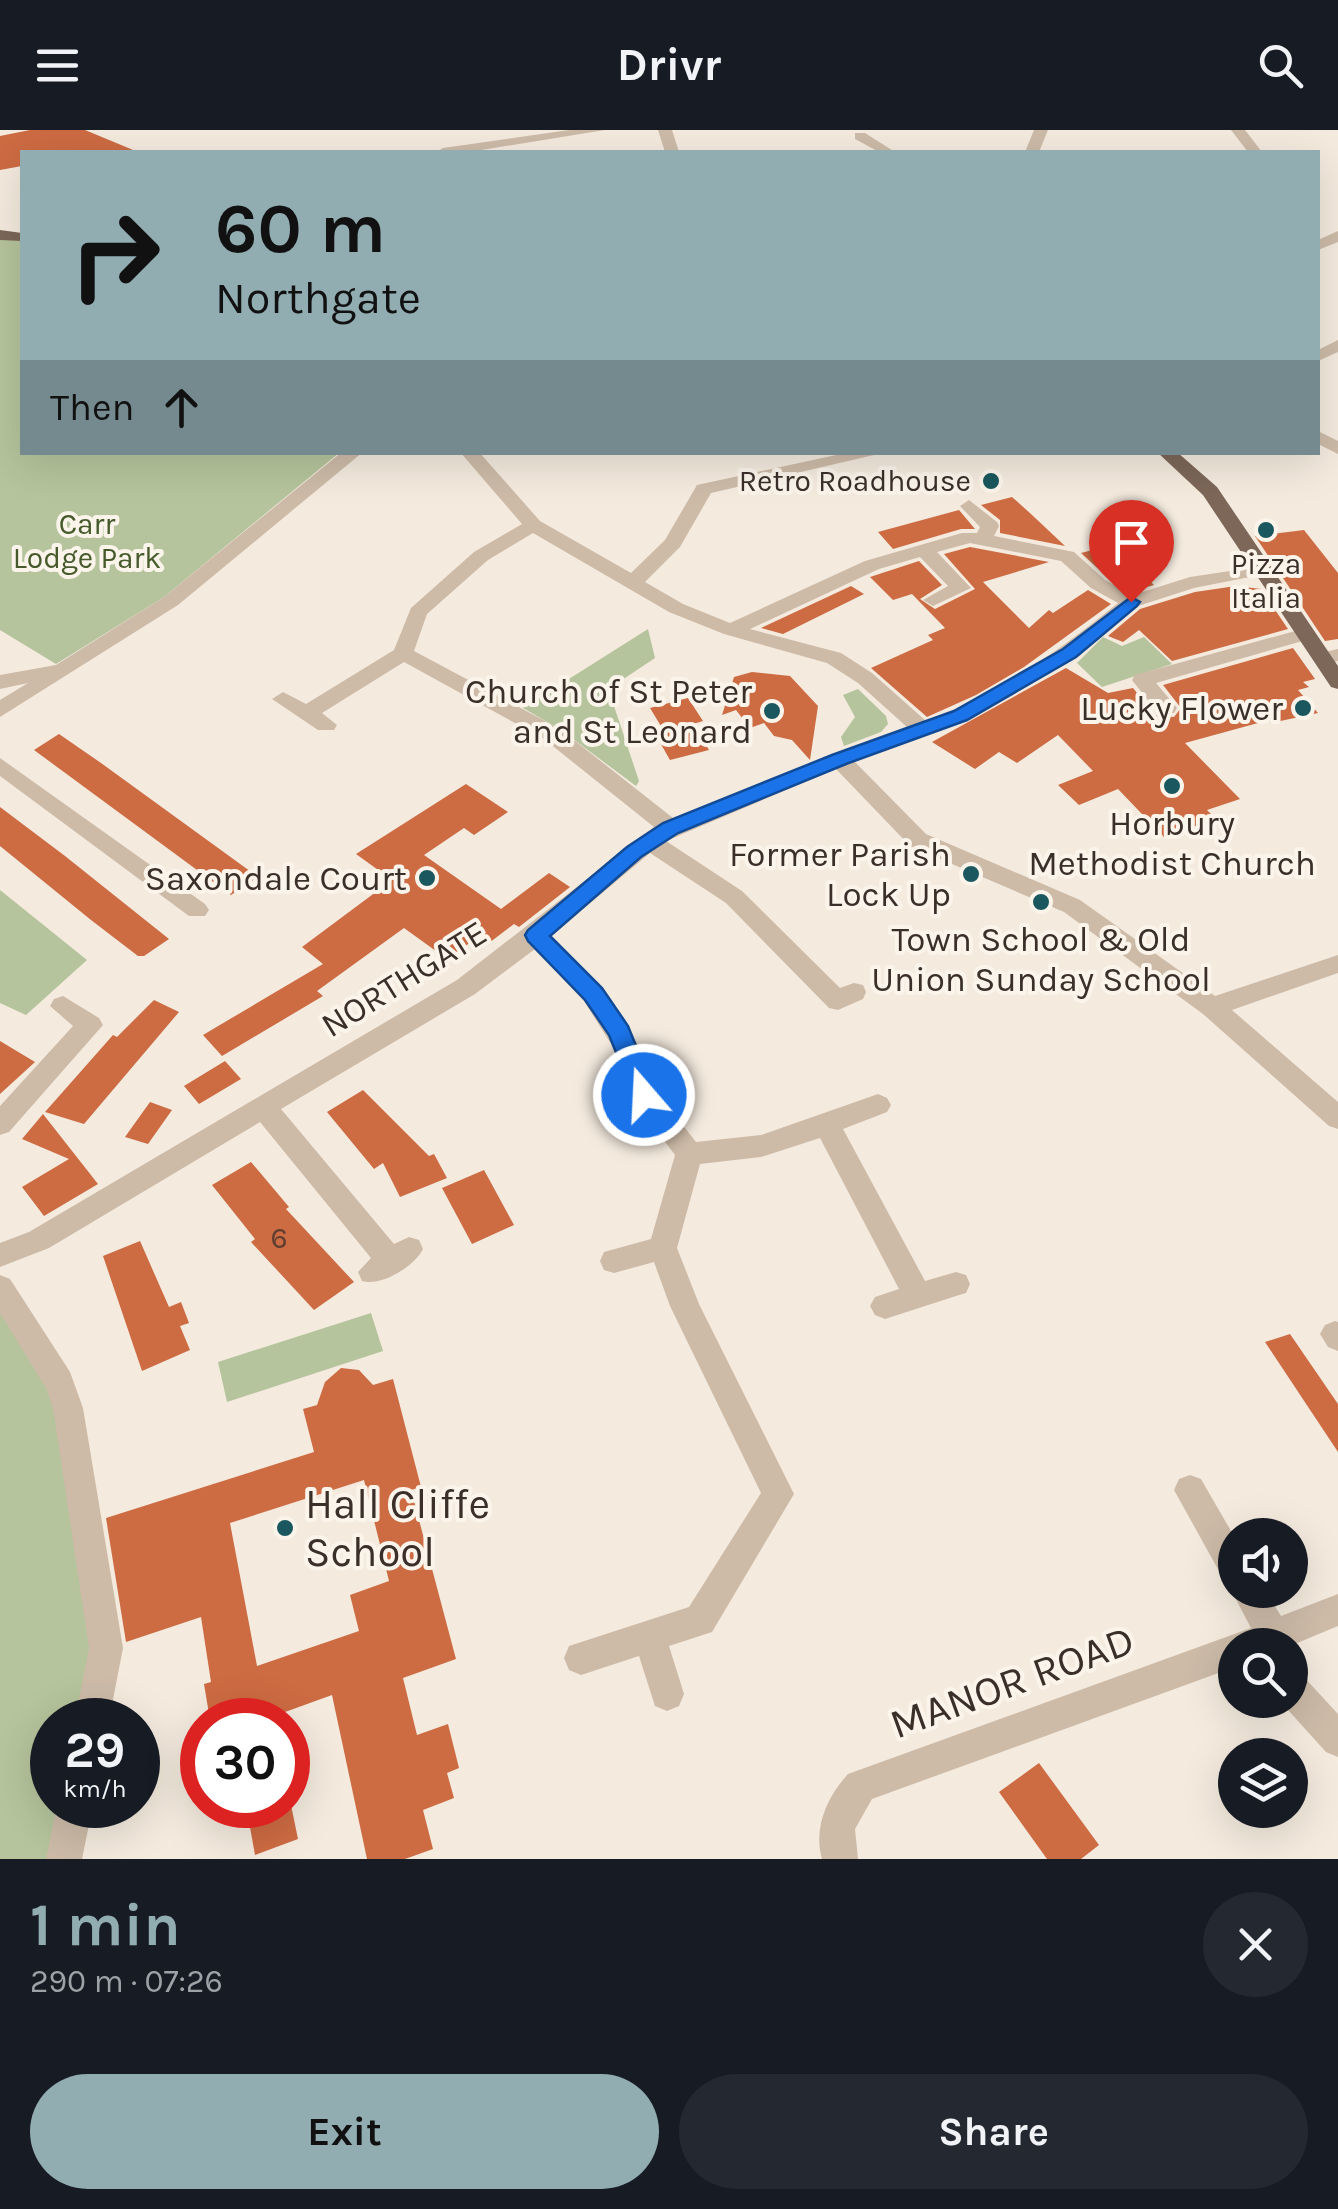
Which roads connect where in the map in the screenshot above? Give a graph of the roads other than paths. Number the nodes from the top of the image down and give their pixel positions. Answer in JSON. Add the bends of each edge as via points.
{"nodes":[{"id":1,"x":598,"y":130,"type":"edge"},
{"id":2,"x":860,"y":136,"type":"dead end"},
{"id":3,"x":457,"y":150,"type":"edge"},
{"id":4,"x":884,"y":150,"type":"edge"},
{"id":5,"x":350,"y":455,"type":"edge"},
{"id":6,"x":472,"y":455,"type":"edge"},
{"id":7,"x":864,"y":455,"type":"edge"},
{"id":8,"x":1169,"y":455,"type":"edge"},
{"id":9,"x":969,"y":506,"type":"dead end"},
{"id":10,"x":533,"y":525,"type":"junction"},
{"id":11,"x":982,"y":540,"type":"junction"},
{"id":12,"x":924,"y":550,"type":"junction"},
{"id":13,"x":1263,"y":569,"type":"junction"},
{"id":14,"x":632,"y":583,"type":"junction"},
{"id":15,"x":933,"y":600,"type":"dead end"},
{"id":16,"x":1131,"y":602,"type":"junction"},
{"id":17,"x":730,"y":630,"type":"junction"},
{"id":18,"x":1306,"y":634,"type":"junction"},
{"id":19,"x":403,"y":653,"type":"junction"},
{"id":20,"x":1331,"y":657,"type":"edge"},
{"id":21,"x":66,"y":670,"type":"junction"},
{"id":22,"x":0,"y":682,"type":"edge"},
{"id":23,"x":1338,"y":682,"type":"edge"},
{"id":24,"x":283,"y":699,"type":"dead end"},
{"id":25,"x":1166,"y":708,"type":"dead end"},
{"id":26,"x":0,"y":710,"type":"edge"},
{"id":27,"x":923,"y":730,"type":"junction"},
{"id":28,"x":839,"y":759,"type":"junction"},
{"id":29,"x":0,"y":765,"type":"edge"},
{"id":30,"x":660,"y":834,"type":"junction"},
{"id":31,"x":197,"y":910,"type":"dead end"},
{"id":32,"x":536,"y":935,"type":"junction"},
{"id":33,"x":1338,"y":964,"type":"edge"},
{"id":34,"x":854,"y":992,"type":"dead end"},
{"id":35,"x":64,"y":1006,"type":"dead end"},
{"id":36,"x":1212,"y":1007,"type":"junction"},
{"id":37,"x":262,"y":1105,"type":"junction"},
{"id":38,"x":878,"y":1105,"type":"dead end"},
{"id":39,"x":1338,"y":1118,"type":"edge"},
{"id":40,"x":0,"y":1124,"type":"edge"},
{"id":41,"x":826,"y":1124,"type":"junction"},
{"id":42,"x":688,"y":1153,"type":"junction"},
{"id":43,"x":664,"y":1248,"type":"junction"},
{"id":44,"x":0,"y":1255,"type":"edge"},
{"id":45,"x":391,"y":1260,"type":"dead end"},
{"id":46,"x":614,"y":1261,"type":"dead end"},
{"id":47,"x":956,"y":1284,"type":"dead end"},
{"id":48,"x":0,"y":1288,"type":"edge"},
{"id":49,"x":918,"y":1296,"type":"junction"},
{"id":50,"x":884,"y":1306,"type":"dead end"},
{"id":51,"x":1190,"y":1490,"type":"dead end"},
{"id":52,"x":1218,"y":1539,"type":"edge"},
{"id":53,"x":1338,"y":1610,"type":"edge"},
{"id":54,"x":1292,"y":1628,"type":"edge"},
{"id":55,"x":649,"y":1635,"type":"junction"},
{"id":56,"x":1218,"y":1656,"type":"edge"},
{"id":57,"x":580,"y":1658,"type":"dead end"},
{"id":58,"x":667,"y":1694,"type":"dead end"},
{"id":59,"x":96,"y":1698,"type":"edge"},
{"id":60,"x":1308,"y":1707,"type":"edge"},
{"id":61,"x":1338,"y":1740,"type":"edge"},
{"id":62,"x":70,"y":1828,"type":"edge"},
{"id":63,"x":64,"y":1859,"type":"edge"},
{"id":64,"x":840,"y":1859,"type":"edge"}],
"edges":[{"from":1,"to":3,"type":"street"},
{"from":2,"to":4,"type":"street"},
{"from":5,"to":21,"type":"street","via":[[172,601]]},
{"from":6,"to":10,"type":"street"},
{"from":7,"to":14,"type":"street","via":[[704,489],[673,543]]},
{"from":8,"to":13,"type":"main road","via":[[1210,491]]},
{"from":9,"to":11,"type":"street","via":[[990,526]]},
{"from":10,"to":14,"type":"street"},
{"from":10,"to":19,"type":"street","via":[[481,556],[418,612]]},
{"from":11,"to":12,"type":"street"},
{"from":11,"to":16,"type":"street","via":[[1066,556]]},
{"from":12,"to":15,"type":"street","via":[[960,588]]},
{"from":12,"to":17,"type":"street","via":[[872,564]]},
{"from":13,"to":16,"type":"street"},
{"from":13,"to":18,"type":"main road"},
{"from":14,"to":17,"type":"street"},
{"from":16,"to":27,"type":"street","name":"NORTHGATE","via":[[1020,684]]},
{"from":17,"to":27,"type":"street","via":[[834,658]]},
{"from":18,"to":20,"type":"main road"},
{"from":18,"to":25,"type":"street","via":[[1142,680]]},
{"from":19,"to":24,"type":"street","via":[[316,719]]},
{"from":19,"to":30,"type":"street","via":[[552,734]]},
{"from":20,"to":23,"type":"main road"},
{"from":21,"to":22,"type":"street"},
{"from":21,"to":26,"type":"street"},
{"from":27,"to":28,"type":"street","name":"NORTHGATE"},
{"from":28,"to":30,"type":"street","name":"NORTHGATE"},
{"from":28,"to":36,"type":"street","via":[[929,848],[1072,906]]},
{"from":29,"to":31,"type":"street"},
{"from":30,"to":32,"type":"street","name":"NORTHGATE"},
{"from":30,"to":34,"type":"street","via":[[838,1001]]},
{"from":32,"to":37,"type":"street","name":"NORTHGATE","via":[[466,988]]},
{"from":32,"to":42,"type":"street","via":[[594,994],[630,1053],[644,1095]]},
{"from":33,"to":36,"type":"street"},
{"from":35,"to":40,"type":"street","via":[[90,1025]]},
{"from":36,"to":39,"type":"street"},
{"from":37,"to":44,"type":"street","name":"NORTHGATE","via":[[39,1240]]},
{"from":37,"to":45,"type":"street"},
{"from":38,"to":41,"type":"street"},
{"from":41,"to":42,"type":"street","via":[[746,1152]]},
{"from":41,"to":49,"type":"street"},
{"from":42,"to":43,"type":"street"},
{"from":43,"to":46,"type":"street"},
{"from":43,"to":55,"type":"street","via":[[685,1306],[778,1494],[700,1620]]},
{"from":47,"to":49,"type":"street"},
{"from":48,"to":59,"type":"street","via":[[68,1408],[106,1648]]},
{"from":49,"to":50,"type":"street"},
{"from":51,"to":52,"type":"street"},
{"from":53,"to":54,"type":"street"},
{"from":55,"to":57,"type":"street"},
{"from":55,"to":58,"type":"street"},
{"from":56,"to":64,"type":"street","name":"MANOR ROAD","via":[[860,1786],[839,1820]]},
{"from":60,"to":61,"type":"street"},
{"from":62,"to":63,"type":"street"}]}
